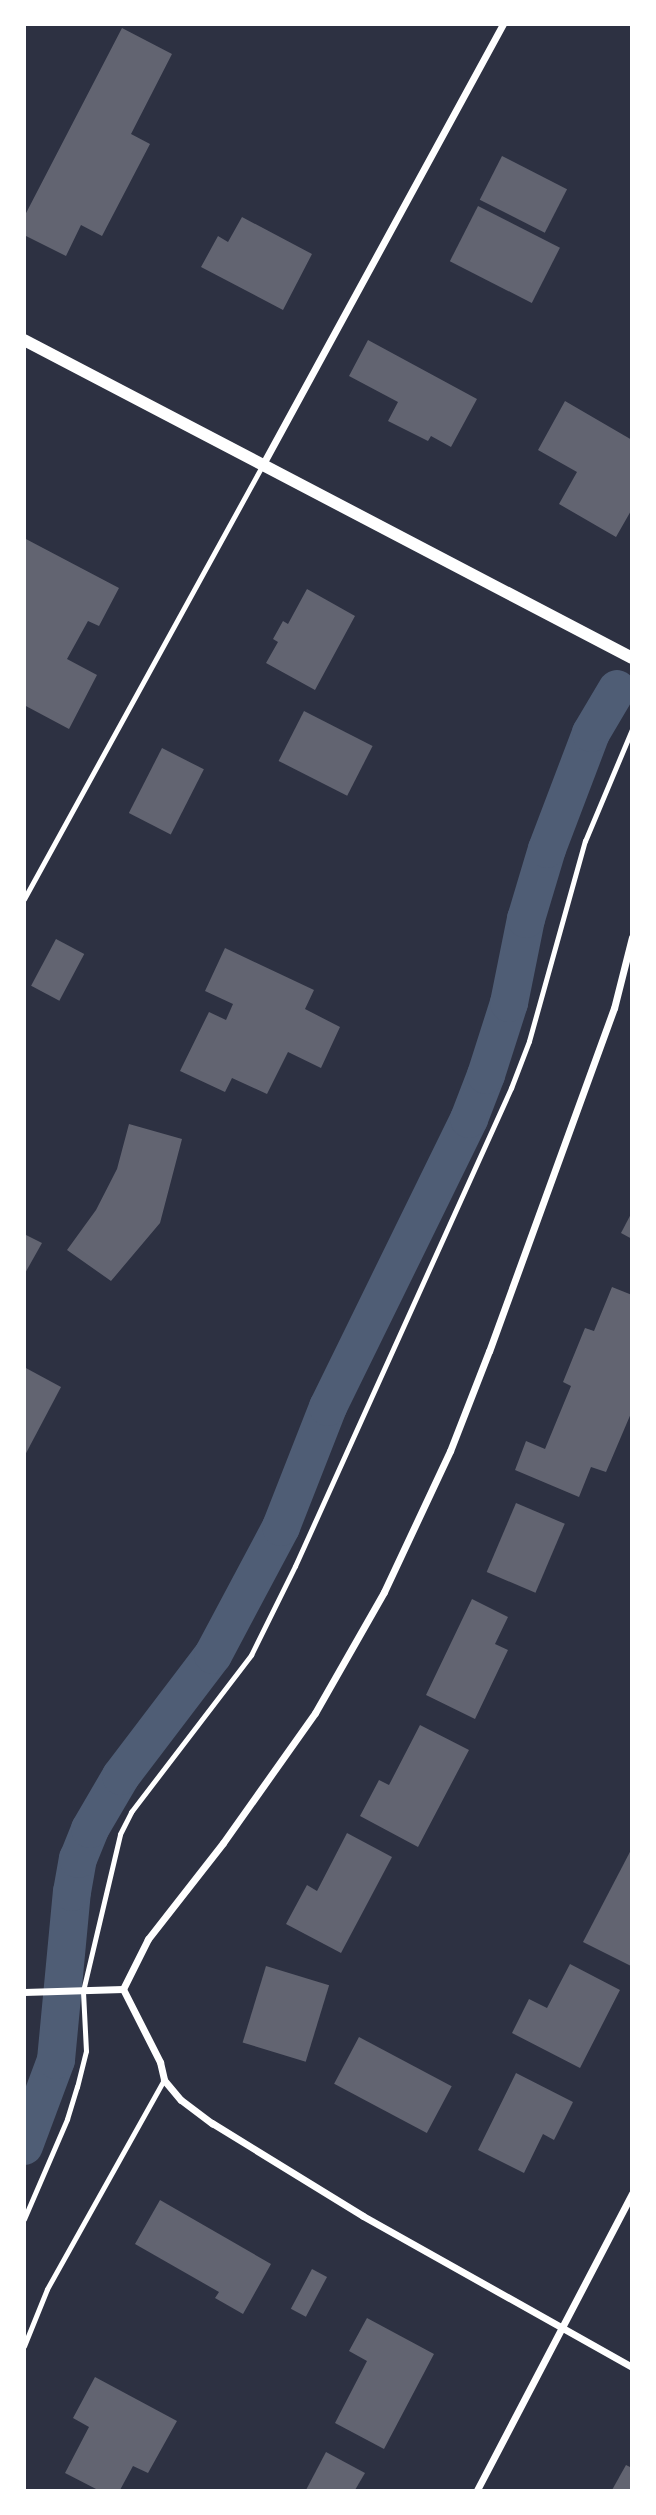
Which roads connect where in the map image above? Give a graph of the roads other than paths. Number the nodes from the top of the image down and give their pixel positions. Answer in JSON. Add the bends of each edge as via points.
{"nodes":[{"id":1,"x":503,"y":24,"type":"edge"},
{"id":2,"x":24,"y":340,"type":"edge"},
{"id":3,"x":263,"y":464,"type":"junction"},
{"id":4,"x":632,"y":658,"type":"edge"},
{"id":5,"x":632,"y":729,"type":"edge"},
{"id":6,"x":24,"y":899,"type":"edge"},
{"id":7,"x":632,"y":937,"type":"edge"},
{"id":8,"x":123,"y":1989,"type":"junction"},
{"id":9,"x":82,"y":1991,"type":"junction"},
{"id":10,"x":27,"y":1992,"type":"edge"},
{"id":11,"x":164,"y":2080,"type":"junction"},
{"id":12,"x":632,"y":2193,"type":"edge"},
{"id":13,"x":24,"y":2219,"type":"edge"},
{"id":14,"x":560,"y":2326,"type":"junction"},
{"id":15,"x":24,"y":2346,"type":"edge"},
{"id":16,"x":632,"y":2367,"type":"edge"},
{"id":17,"x":477,"y":2490,"type":"edge"}],
"edges":[{"from":1,"to":3,"type":"street"},
{"from":2,"to":3,"type":"street"},
{"from":3,"to":4,"type":"street"},
{"from":3,"to":6,"type":"lane"},
{"from":5,"to":9,"type":"lane","via":[[585,841],[530,1041],[489,1143],[251,1655],[125,1823],[112,1859]]},
{"from":7,"to":8,"type":"street","via":[[614,1008],[489,1351],[450,1451],[384,1592],[315,1713],[148,1939]]},
{"from":8,"to":9,"type":"street"},
{"from":8,"to":11,"type":"street","via":[[160,2062]]},
{"from":9,"to":10,"type":"street"},
{"from":9,"to":13,"type":"lane","via":[[86,2052],[67,2119]]},
{"from":11,"to":14,"type":"street","via":[[181,2100],[259,2155]]},
{"from":11,"to":15,"type":"lane","via":[[47,2289]]},
{"from":12,"to":14,"type":"street"},
{"from":14,"to":16,"type":"street"},
{"from":14,"to":17,"type":"street"}]}
